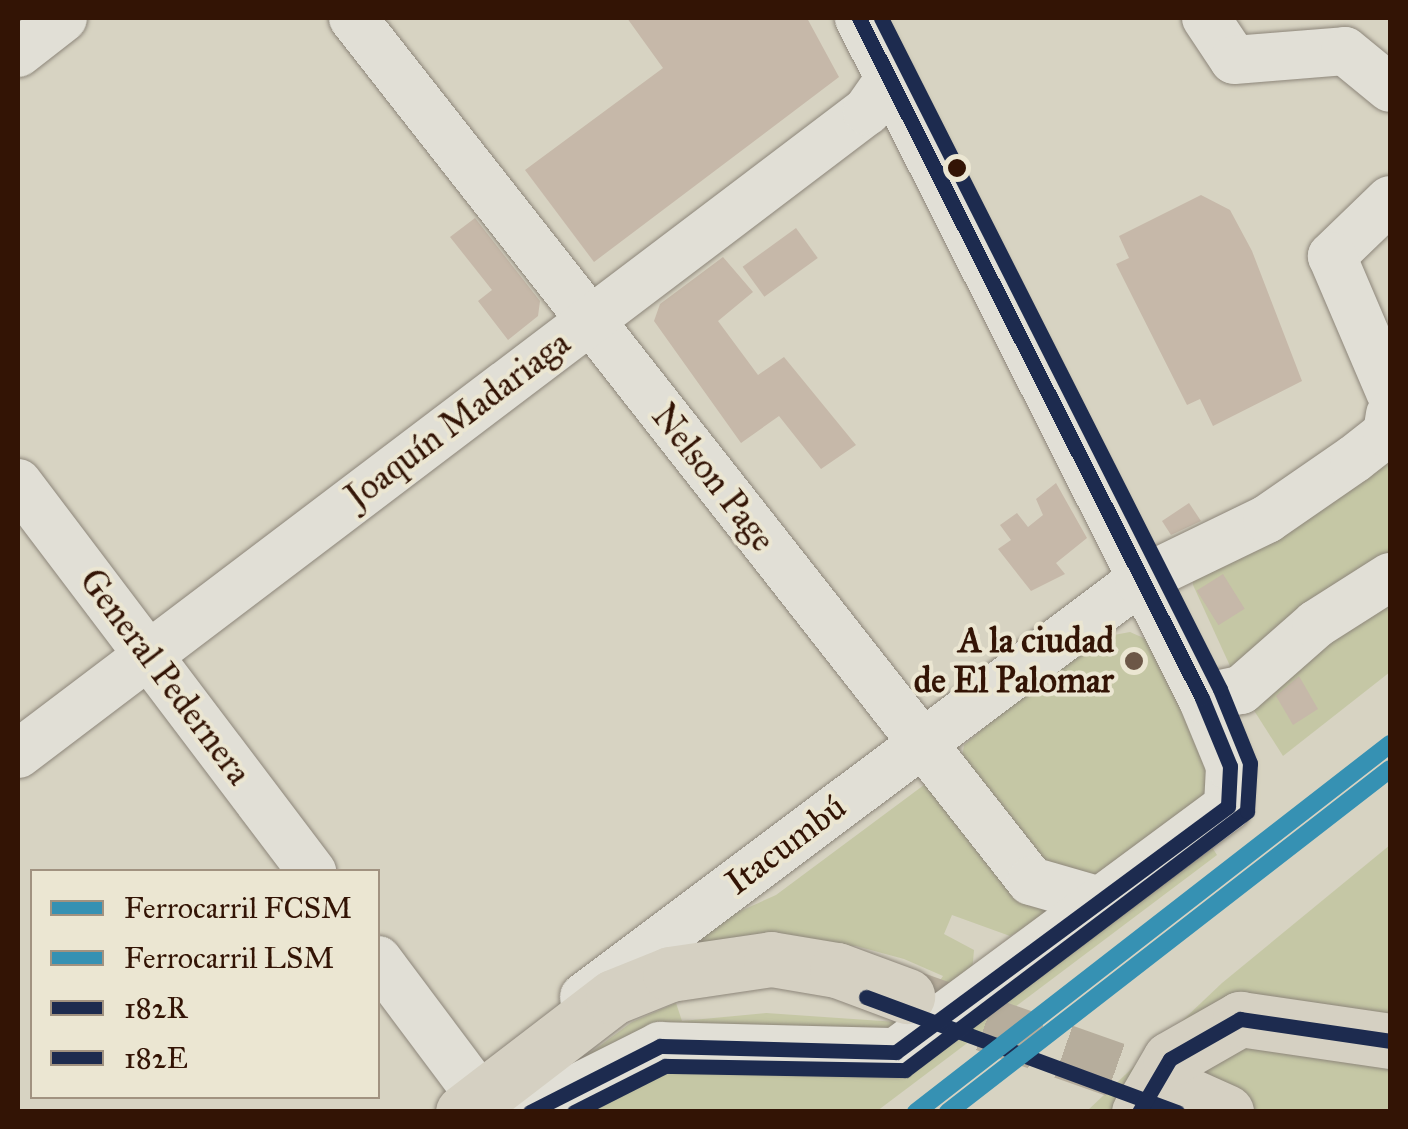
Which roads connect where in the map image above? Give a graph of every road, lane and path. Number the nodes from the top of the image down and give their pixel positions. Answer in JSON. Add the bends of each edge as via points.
{"nodes":[{"id":1,"x":63,"y":18,"type":"edge"},
{"id":2,"x":353,"y":18,"type":"edge"},
{"id":3,"x":859,"y":18,"type":"edge"},
{"id":4,"x":1206,"y":18,"type":"edge"},
{"id":5,"x":18,"y":53,"type":"edge"},
{"id":6,"x":890,"y":78,"type":"junction"},
{"id":7,"x":1390,"y":88,"type":"edge"},
{"id":8,"x":1390,"y":200,"type":"edge"},
{"id":9,"x":588,"y":321,"type":"junction"},
{"id":10,"x":1390,"y":392,"type":"edge"},
{"id":11,"x":1390,"y":414,"type":"edge"},
{"id":12,"x":18,"y":483,"type":"edge"},
{"id":13,"x":1386,"y":576,"type":"edge"},
{"id":14,"x":1139,"y":581,"type":"junction"},
{"id":15,"x":150,"y":654,"type":"junction"},
{"id":16,"x":1202,"y":698,"type":"junction"},
{"id":17,"x":922,"y":743,"type":"junction"},
{"id":18,"x":18,"y":754,"type":"edge"},
{"id":19,"x":310,"y":869,"type":"edge"},
{"id":20,"x":1097,"y":900,"type":"junction"},
{"id":21,"x":380,"y":963,"type":"edge"},
{"id":22,"x":904,"y":1003,"type":"tunnel mouth"},
{"id":23,"x":1390,"y":1042,"type":"edge"},
{"id":24,"x":465,"y":1104,"type":"edge"},
{"id":25,"x":1184,"y":1106,"type":"edge"},
{"id":26,"x":529,"y":1112,"type":"edge"}],
"edges":[{"from":1,"to":5,"type":"street"},
{"from":2,"to":9,"type":"street","name":"Nelson Page"},
{"from":3,"to":6,"type":"street"},
{"from":4,"to":7,"type":"street","via":[[1234,60],[1346,51]]},
{"from":6,"to":9,"type":"street","name":"Joaquín Madariaga","via":[[867,111]]},
{"from":6,"to":14,"type":"street"},
{"from":8,"to":10,"type":"street","via":[[1332,256]]},
{"from":9,"to":15,"type":"street","name":"Joaquín Madariaga"},
{"from":9,"to":17,"type":"street","name":"Nelson Page"},
{"from":11,"to":14,"type":"street","name":"Itacumbú","via":[[1387,433],[1266,518]]},
{"from":12,"to":15,"type":"street","name":"General Pedernera"},
{"from":13,"to":16,"type":"street","via":[[1316,624],[1241,690]]},
{"from":14,"to":16,"type":"street"},
{"from":14,"to":17,"type":"street","name":"Itacumbú"},
{"from":15,"to":18,"type":"street","name":"Joaquín Madariaga"},
{"from":15,"to":19,"type":"street","name":"General Pedernera"},
{"from":16,"to":20,"type":"street","via":[[1232,776],[1228,806]]},
{"from":17,"to":20,"type":"street","name":"Nelson Page","via":[[1032,881]]},
{"from":17,"to":24,"type":"street","name":"Itacumbú"},
{"from":20,"to":26,"type":"street","via":[[896,1052],[660,1046]]},
{"from":21,"to":24,"type":"street"},
{"from":22,"to":24,"type":"main road","via":[[814,980],[690,985],[628,1007]]},
{"from":23,"to":25,"type":"main road","via":[[1240,1019],[1170,1059]]}]}
